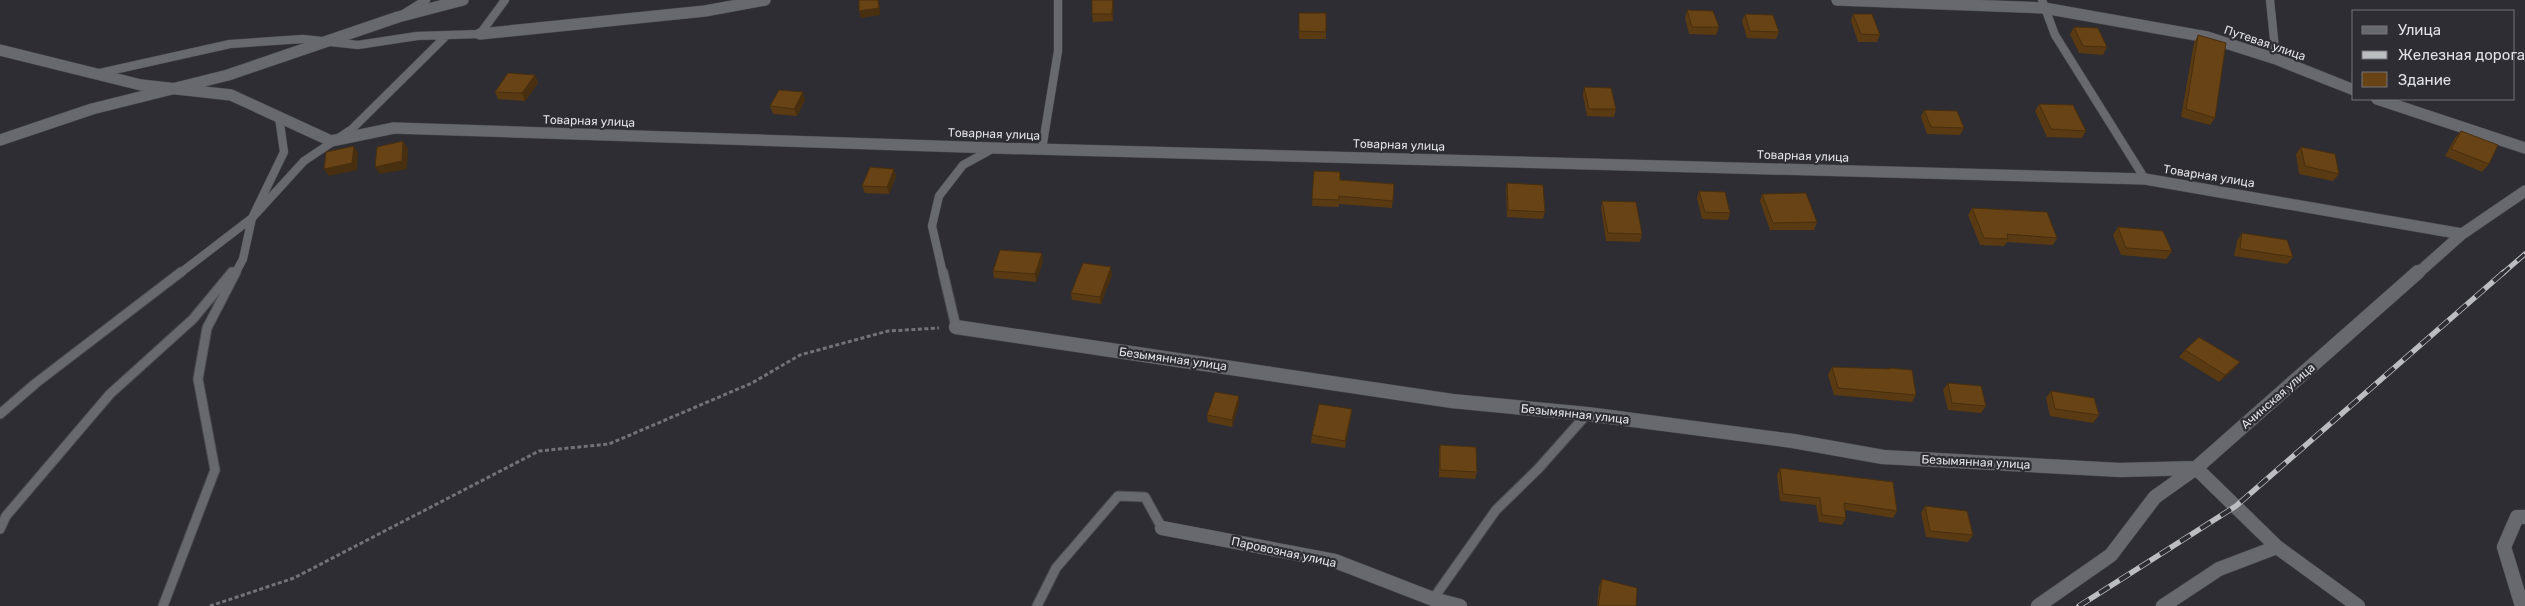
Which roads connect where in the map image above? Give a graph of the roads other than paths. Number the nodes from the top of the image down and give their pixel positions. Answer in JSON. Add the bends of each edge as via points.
{"nodes":[{"id":1,"x":426,"y":0,"type":"edge"},
{"id":2,"x":463,"y":0,"type":"edge"},
{"id":3,"x":505,"y":0,"type":"edge"},
{"id":4,"x":765,"y":0,"type":"edge"},
{"id":5,"x":1058,"y":0,"type":"edge"},
{"id":6,"x":1837,"y":0,"type":"edge"},
{"id":7,"x":2270,"y":0,"type":"edge"},
{"id":8,"x":2043,"y":4,"type":"edge"},
{"id":9,"x":398,"y":17,"type":"junction"},
{"id":10,"x":480,"y":34,"type":"junction"},
{"id":11,"x":446,"y":36,"type":"junction"},
{"id":12,"x":326,"y":44,"type":"junction"},
{"id":13,"x":0,"y":50,"type":"edge"},
{"id":14,"x":2276,"y":59,"type":"junction"},
{"id":15,"x":100,"y":74,"type":"junction"},
{"id":16,"x":179,"y":88,"type":"junction"},
{"id":17,"x":2352,"y":89,"type":"edge"},
{"id":18,"x":2380,"y":100,"type":"edge"},
{"id":19,"x":279,"y":117,"type":"junction"},
{"id":20,"x":0,"y":140,"type":"edge"},
{"id":21,"x":331,"y":141,"type":"junction"},
{"id":22,"x":994,"y":148,"type":"junction"},
{"id":23,"x":2525,"y":148,"type":"edge"},
{"id":24,"x":1042,"y":149,"type":"junction"},
{"id":25,"x":2145,"y":179,"type":"junction"},
{"id":26,"x":2525,"y":191,"type":"edge"},
{"id":27,"x":252,"y":218,"type":"junction"},
{"id":28,"x":2462,"y":234,"type":"junction"},
{"id":29,"x":243,"y":258,"type":"junction"},
{"id":30,"x":956,"y":327,"type":"joint"},
{"id":31,"x":0,"y":414,"type":"edge"},
{"id":32,"x":1587,"y":414,"type":"junction"},
{"id":33,"x":2196,"y":468,"type":"junction"},
{"id":34,"x":2525,"y":517,"type":"edge"},
{"id":35,"x":1162,"y":528,"type":"joint"},
{"id":36,"x":0,"y":529,"type":"edge"},
{"id":37,"x":2277,"y":547,"type":"junction"},
{"id":38,"x":1433,"y":599,"type":"junction"},
{"id":39,"x":163,"y":606,"type":"edge"},
{"id":40,"x":1037,"y":606,"type":"edge"},
{"id":41,"x":1460,"y":606,"type":"edge"},
{"id":42,"x":2038,"y":606,"type":"edge"},
{"id":43,"x":2163,"y":606,"type":"edge"},
{"id":44,"x":2358,"y":606,"type":"edge"},
{"id":45,"x":2522,"y":606,"type":"edge"}],
"edges":[{"from":1,"to":9,"type":"lane"},
{"from":2,"to":9,"type":"street"},
{"from":3,"to":10,"type":"lane"},
{"from":4,"to":10,"type":"street","via":[[704,11]]},
{"from":5,"to":24,"type":"lane","via":[[1058,51]]},
{"from":6,"to":8,"type":"street","name":"Путевая улица"},
{"from":7,"to":14,"type":"lane"},
{"from":8,"to":14,"type":"street","name":"Путевая улица","via":[[2207,37]]},
{"from":8,"to":25,"type":"lane","via":[[2055,35]]},
{"from":9,"to":12,"type":"street"},
{"from":10,"to":11,"type":"lane"},
{"from":11,"to":12,"type":"lane","via":[[417,36],[358,45]]},
{"from":11,"to":21,"type":"lane","via":[[352,129]]},
{"from":12,"to":15,"type":"lane","via":[[303,39],[230,44]]},
{"from":12,"to":16,"type":"street"},
{"from":13,"to":15,"type":"street"},
{"from":14,"to":17,"type":"street","name":"Путевая улица"},
{"from":15,"to":16,"type":"street","via":[[141,84]]},
{"from":16,"to":19,"type":"street","via":[[231,95]]},
{"from":16,"to":20,"type":"street","via":[[92,109]]},
{"from":18,"to":23,"type":"street"},
{"from":19,"to":21,"type":"street"},
{"from":19,"to":27,"type":"lane","via":[[284,152]]},
{"from":21,"to":22,"type":"street","name":"Товарная улица","via":[[394,128]]},
{"from":21,"to":27,"type":"lane","via":[[304,162]]},
{"from":22,"to":24,"type":"street","name":"Товарная улица"},
{"from":22,"to":30,"type":"lane","via":[[963,165],[939,196],[932,226]]},
{"from":24,"to":25,"type":"street","name":"Товарная улица"},
{"from":25,"to":28,"type":"street","name":"Товарная улица"},
{"from":26,"to":28,"type":"street","name":"Ачинская улица"},
{"from":27,"to":29,"type":"lane"},
{"from":27,"to":31,"type":"lane"},
{"from":28,"to":33,"type":"street","name":"Ачинская улица"},
{"from":29,"to":36,"type":"lane","via":[[193,319],[110,394],[6,516]]},
{"from":29,"to":39,"type":"lane","via":[[207,328],[198,379],[215,470]]},
{"from":30,"to":32,"type":"street","name":"Безымянная улица","via":[[1452,400]]},
{"from":32,"to":33,"type":"street","name":"Безымянная улица","via":[[1793,441],[1883,457],[2120,470]]},
{"from":32,"to":38,"type":"lane","via":[[1496,510]]},
{"from":33,"to":37,"type":"street"},
{"from":33,"to":42,"type":"street","name":"Ачинская улица","via":[[2155,496],[2111,555]]},
{"from":34,"to":45,"type":"street","via":[[2517,517],[2504,547]]},
{"from":35,"to":38,"type":"street","name":"Паровозная улица","via":[[1335,561]]},
{"from":35,"to":40,"type":"lane","via":[[1145,496],[1118,496],[1056,568]]},
{"from":37,"to":43,"type":"street","via":[[2219,569]]},
{"from":37,"to":44,"type":"street"},
{"from":38,"to":41,"type":"street","name":"Паровозная улица"}]}
